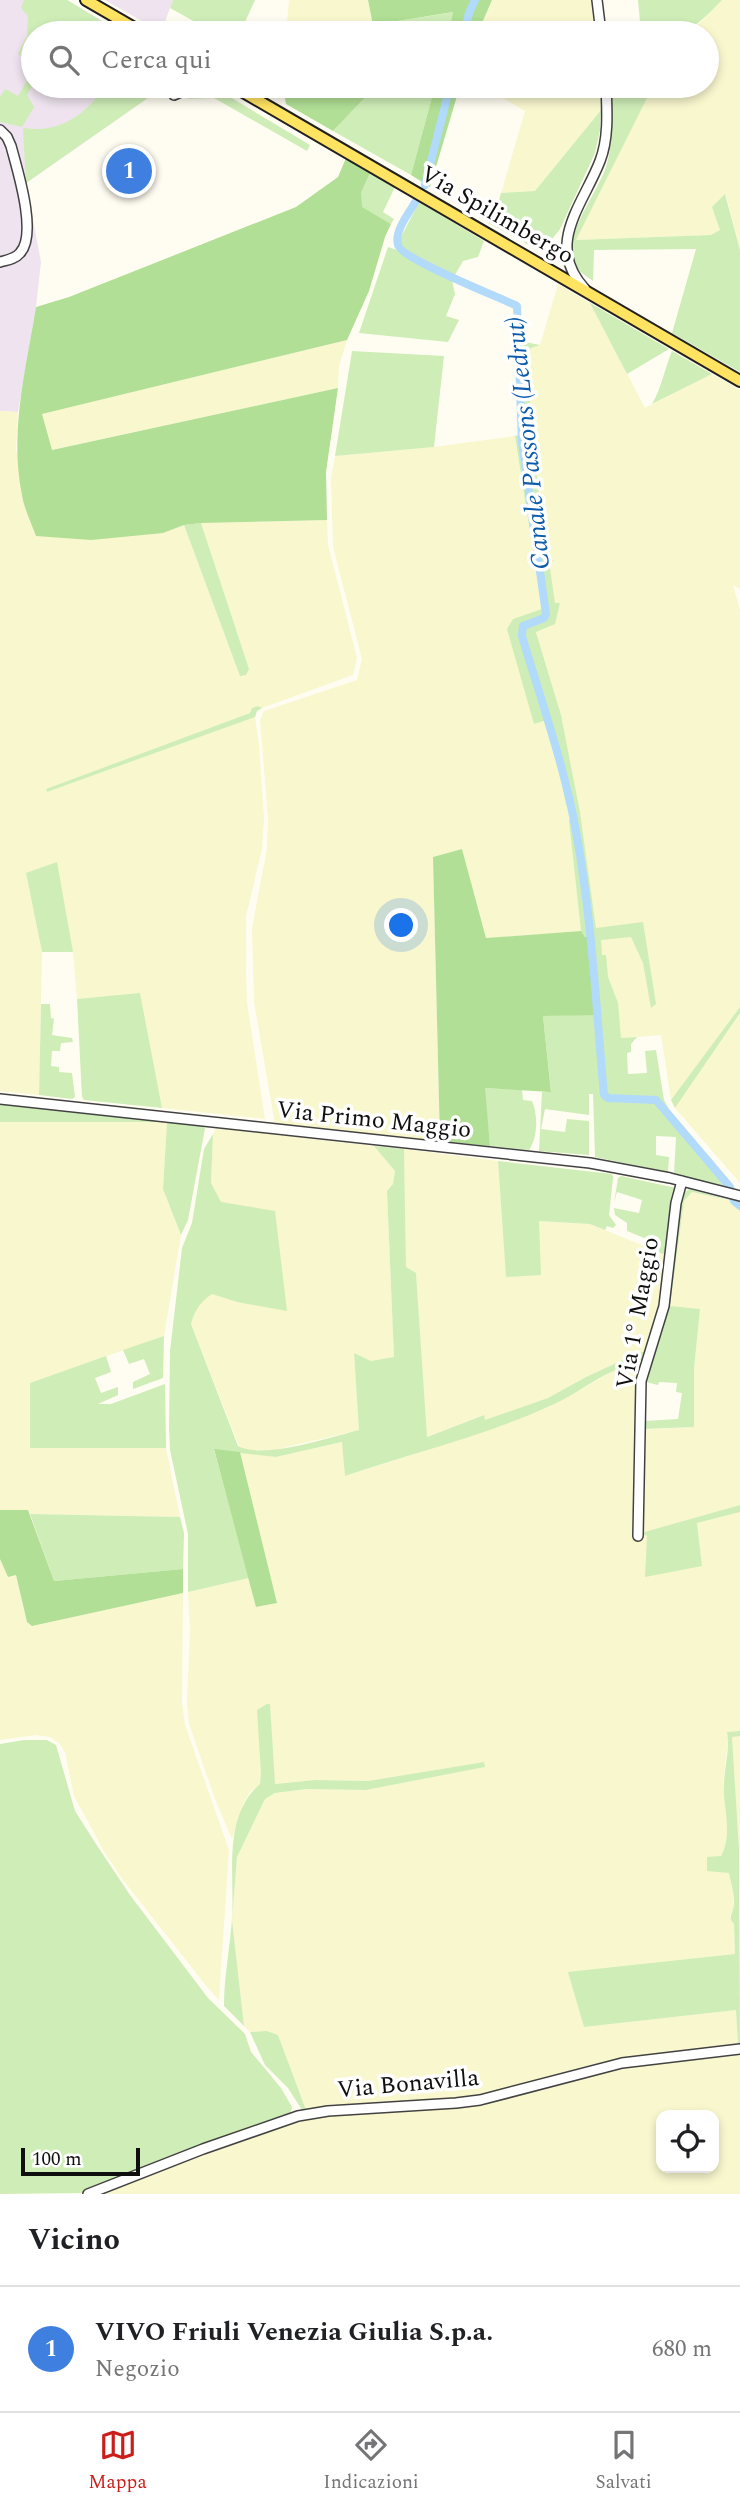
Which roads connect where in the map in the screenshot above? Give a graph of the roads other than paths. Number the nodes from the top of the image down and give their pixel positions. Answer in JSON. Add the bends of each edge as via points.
{"nodes":[{"id":1,"x":86,"y":0,"type":"edge"},
{"id":2,"x":597,"y":0,"type":"edge"},
{"id":3,"x":122,"y":21,"type":"edge"},
{"id":4,"x":600,"y":21,"type":"edge"},
{"id":5,"x":254,"y":98,"type":"edge"},
{"id":6,"x":607,"y":98,"type":"edge"},
{"id":7,"x":0,"y":130,"type":"edge"},
{"id":8,"x":0,"y":262,"type":"edge"},
{"id":9,"x":591,"y":295,"type":"junction"},
{"id":10,"x":740,"y":381,"type":"edge"},
{"id":11,"x":0,"y":1099,"type":"edge"},
{"id":12,"x":682,"y":1181,"type":"junction"},
{"id":13,"x":734,"y":1195,"type":"edge"},
{"id":14,"x":638,"y":1536,"type":"dead end"},
{"id":15,"x":740,"y":2049,"type":"edge"},
{"id":16,"x":88,"y":2194,"type":"edge"}],
"edges":[{"from":1,"to":3,"type":"main road"},
{"from":2,"to":4,"type":"street"},
{"from":5,"to":9,"type":"main road","name":"Via Spilimbergo"},
{"from":6,"to":9,"type":"street","via":[[600,160],[567,239],[567,259]]},
{"from":7,"to":8,"type":"street","via":[[11,146],[28,216],[20,253]]},
{"from":9,"to":10,"type":"main road","name":"Via Spilimbergo"},
{"from":11,"to":12,"type":"street","name":"Via Primo Maggio","via":[[578,1162]]},
{"from":12,"to":13,"type":"street","name":"Via Primo Maggio"},
{"from":12,"to":14,"type":"street","name":"Via 1° Maggio","via":[[664,1306],[641,1381]]},
{"from":15,"to":16,"type":"street","name":"Via Bonavilla","via":[[622,2063],[480,2100],[298,2116]]}]}
